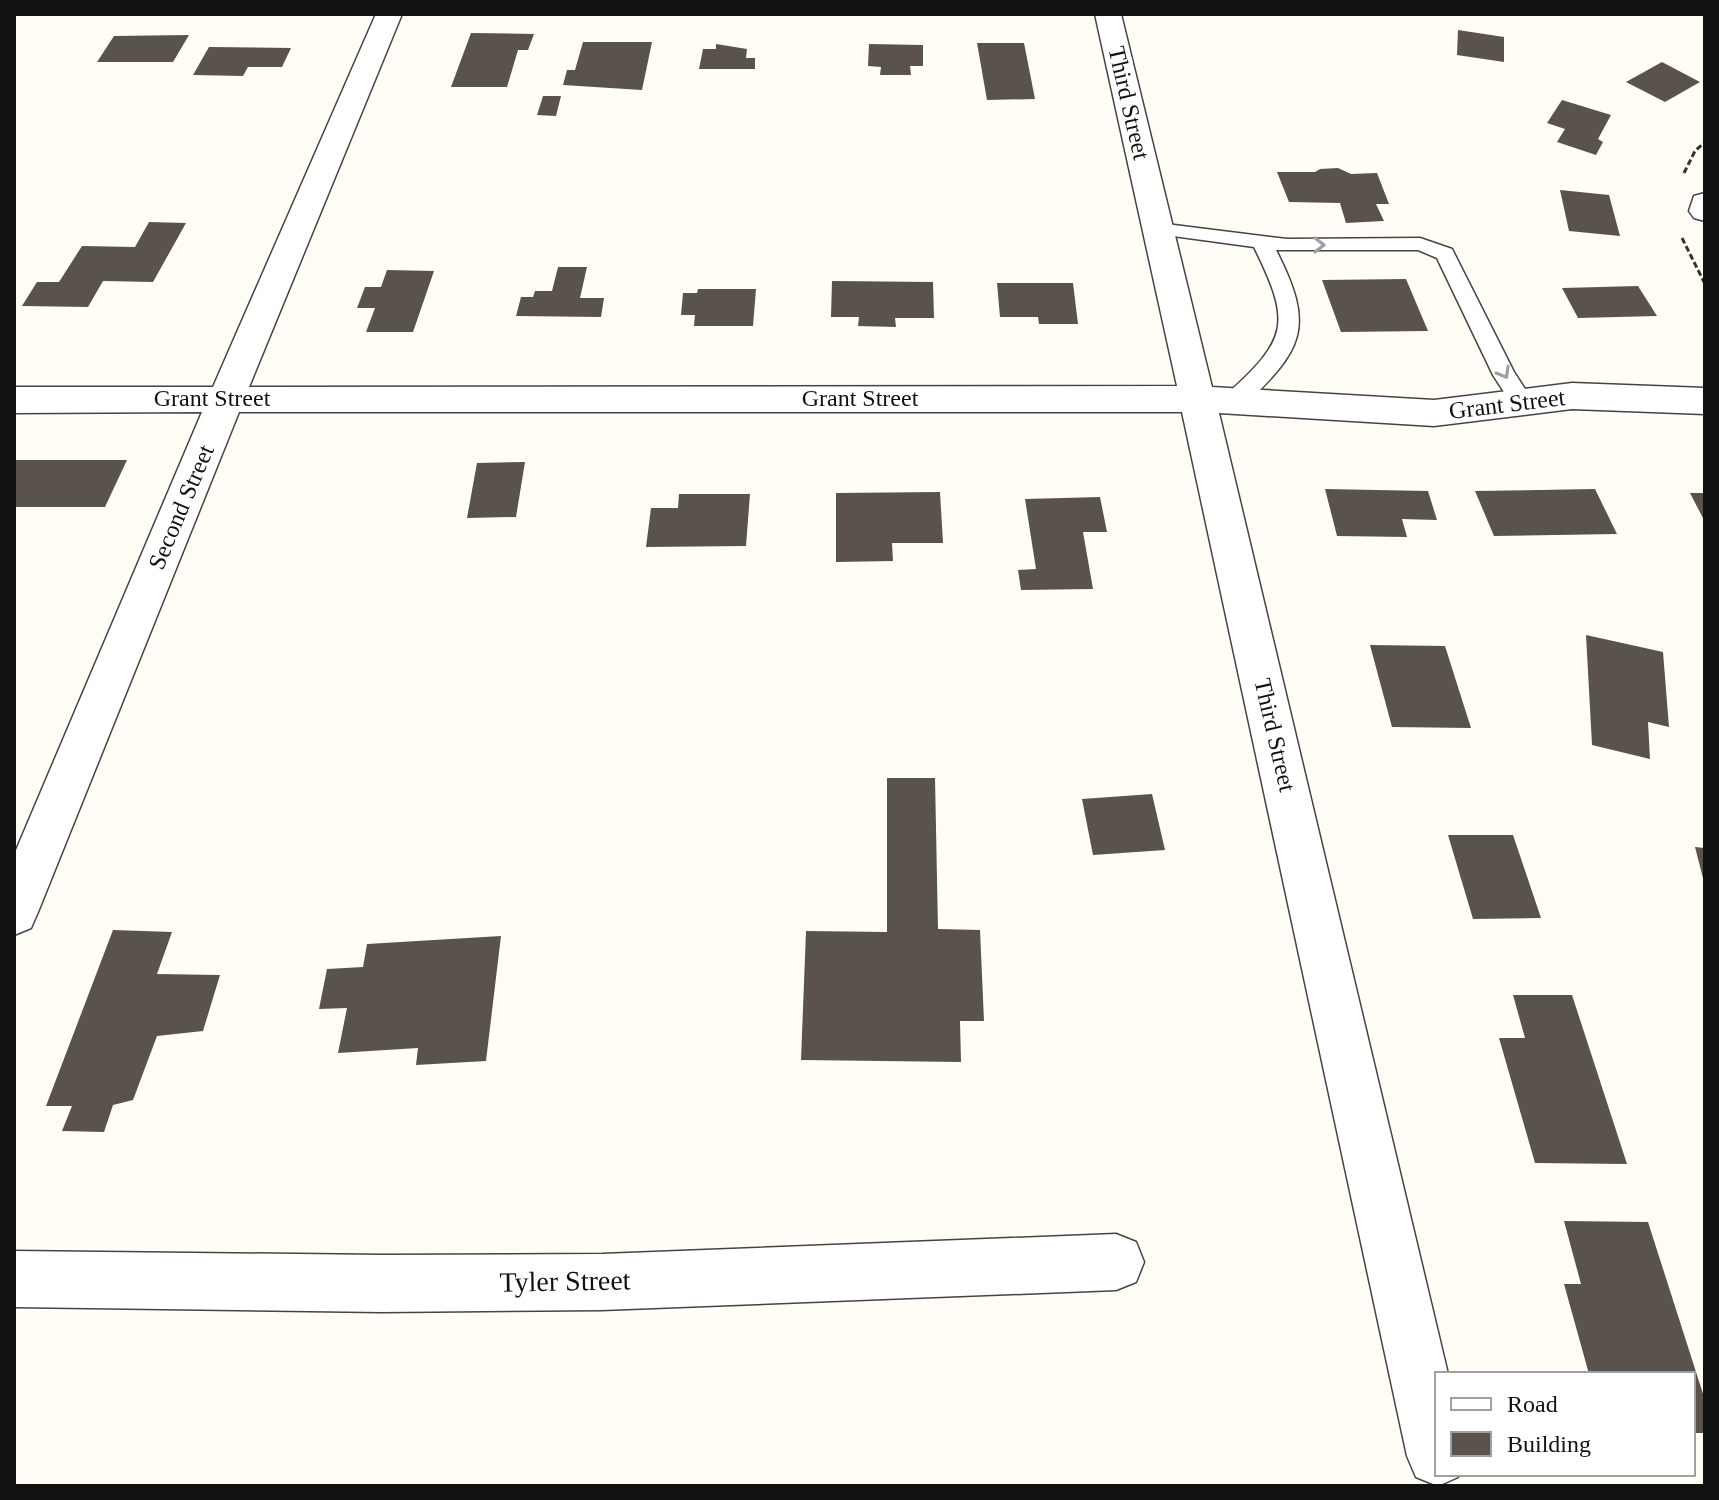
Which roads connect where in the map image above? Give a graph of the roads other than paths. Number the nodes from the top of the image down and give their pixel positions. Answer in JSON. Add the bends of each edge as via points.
{"nodes":[{"id":1,"x":389,"y":14,"type":"edge"},
{"id":2,"x":1108,"y":14,"type":"edge"},
{"id":3,"x":1705,"y":203,"type":"edge"},
{"id":4,"x":1705,"y":211,"type":"edge"},
{"id":5,"x":1158,"y":229,"type":"junction"},
{"id":6,"x":1262,"y":243,"type":"junction"},
{"id":7,"x":228,"y":398,"type":"junction"},
{"id":8,"x":14,"y":400,"type":"edge"},
{"id":9,"x":1216,"y":400,"type":"junction"},
{"id":10,"x":1705,"y":401,"type":"edge"},
{"id":11,"x":1523,"y":403,"type":"junction"},
{"id":12,"x":14,"y":912,"type":"edge"},
{"id":13,"x":1116,"y":1262,"type":"dead end"},
{"id":14,"x":14,"y":1279,"type":"edge"},
{"id":15,"x":1435,"y":1446,"type":"edge"}],
"edges":[{"from":1,"to":7,"type":"street","name":"Second Street"},
{"from":2,"to":5,"type":"street","name":"Third Street"},
{"from":3,"to":4,"type":"street"},
{"from":5,"to":6,"type":"lane"},
{"from":5,"to":9,"type":"street","name":"Third Street"},
{"from":6,"to":9,"type":"lane","via":[[1286,297],[1289,323],[1282,350]]},
{"from":6,"to":11,"type":"lane","one_way":true,"via":[[1420,244],[1445,254]]},
{"from":7,"to":8,"type":"street","name":"Grant Street"},
{"from":7,"to":9,"type":"street","name":"Grant Street"},
{"from":7,"to":12,"type":"street","name":"Second Street"},
{"from":9,"to":11,"type":"street","name":"Grant Street","via":[[1434,413]]},
{"from":9,"to":15,"type":"street","name":"Third Street"},
{"from":10,"to":11,"type":"street","name":"Grant Street","via":[[1572,396]]},
{"from":13,"to":14,"type":"street","name":"Tyler Street","via":[[604,1282]]}]}
